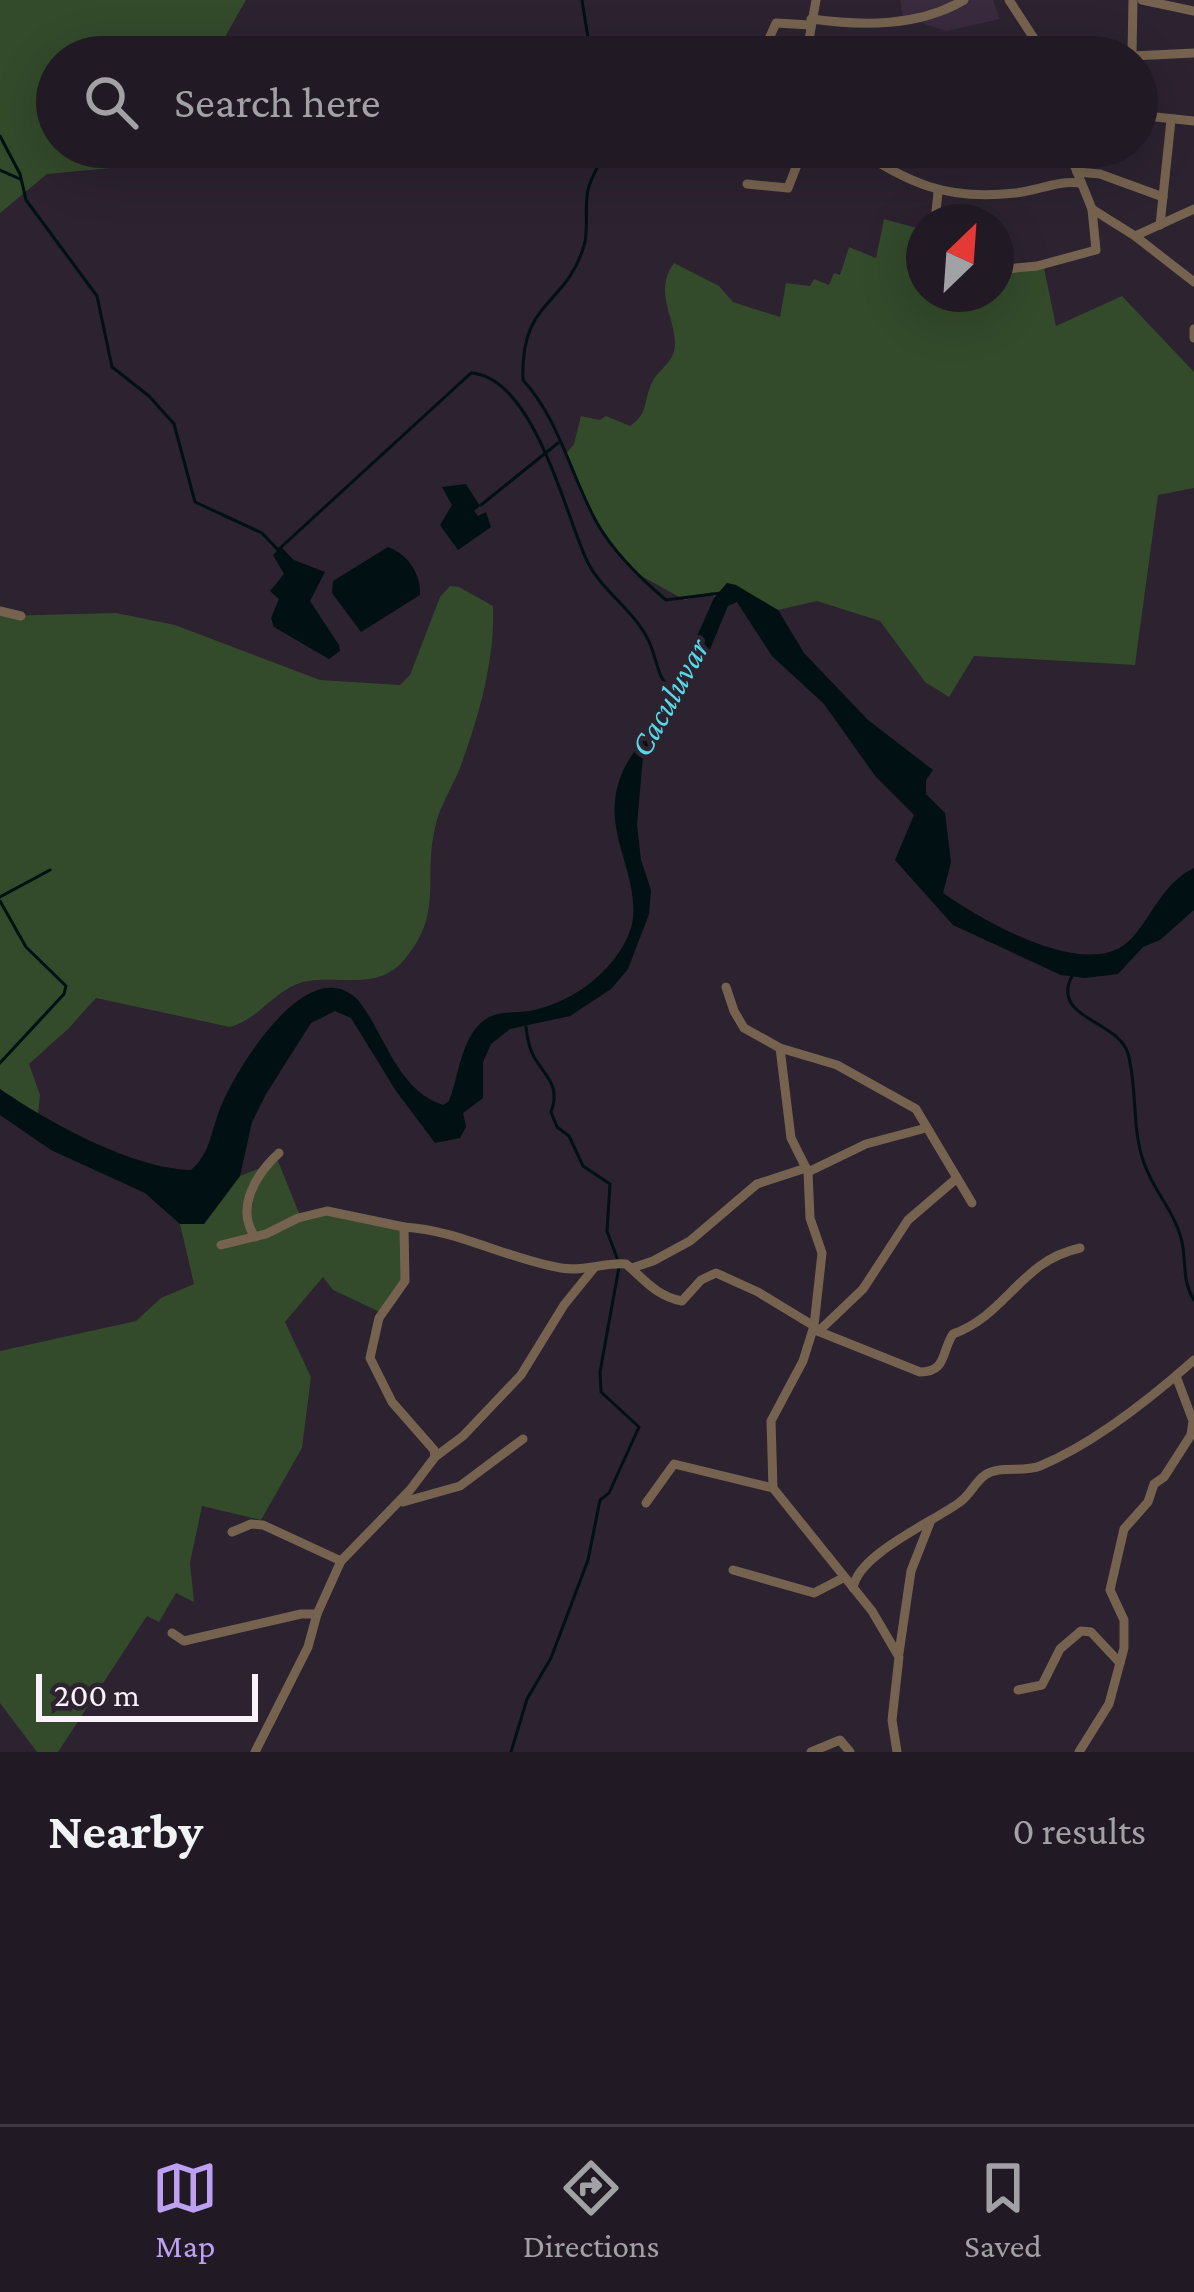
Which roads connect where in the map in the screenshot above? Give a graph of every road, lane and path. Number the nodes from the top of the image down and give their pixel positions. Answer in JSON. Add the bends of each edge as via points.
{"nodes":[{"id":1,"x":816,"y":0,"type":"edge"},
{"id":2,"x":964,"y":0,"type":"edge"},
{"id":3,"x":1009,"y":0,"type":"edge"},
{"id":4,"x":1132,"y":0,"type":"edge"},
{"id":5,"x":1142,"y":0,"type":"edge"},
{"id":6,"x":1194,"y":11,"type":"edge"},
{"id":7,"x":810,"y":22,"type":"junction"},
{"id":8,"x":770,"y":36,"type":"edge"},
{"id":9,"x":808,"y":36,"type":"edge"},
{"id":10,"x":1032,"y":36,"type":"edge"},
{"id":11,"x":1132,"y":36,"type":"edge"},
{"id":12,"x":1194,"y":53,"type":"edge"},
{"id":13,"x":1158,"y":54,"type":"edge"},
{"id":14,"x":1158,"y":118,"type":"edge"},
{"id":15,"x":1172,"y":120,"type":"junction"},
{"id":16,"x":1194,"y":121,"type":"edge"},
{"id":17,"x":796,"y":168,"type":"edge"},
{"id":18,"x":888,"y":168,"type":"edge"},
{"id":19,"x":1077,"y":168,"type":"edge"},
{"id":20,"x":1078,"y":174,"type":"junction"},
{"id":21,"x":747,"y":184,"type":"dead end"},
{"id":22,"x":938,"y":192,"type":"junction"},
{"id":23,"x":1163,"y":197,"type":"junction"},
{"id":24,"x":937,"y":204,"type":"edge"},
{"id":25,"x":1092,"y":209,"type":"junction"},
{"id":26,"x":1194,"y":209,"type":"edge"},
{"id":27,"x":1160,"y":225,"type":"junction"},
{"id":28,"x":1136,"y":236,"type":"junction"},
{"id":29,"x":1014,"y":268,"type":"edge"},
{"id":30,"x":1194,"y":282,"type":"edge"},
{"id":31,"x":1194,"y":328,"type":"edge"},
{"id":32,"x":1194,"y":338,"type":"edge"},
{"id":33,"x":0,"y":611,"type":"edge"},
{"id":34,"x":21,"y":616,"type":"dead end"},
{"id":35,"x":726,"y":987,"type":"dead end"},
{"id":36,"x":780,"y":1048,"type":"junction"},
{"id":37,"x":808,"y":1059,"type":"junction"},
{"id":38,"x":782,"y":1074,"type":"junction"},
{"id":39,"x":926,"y":1128,"type":"junction"},
{"id":40,"x":279,"y":1153,"type":"dead end"},
{"id":41,"x":807,"y":1170,"type":"junction"},
{"id":42,"x":957,"y":1178,"type":"junction"},
{"id":43,"x":972,"y":1203,"type":"dead end"},
{"id":44,"x":404,"y":1227,"type":"junction"},
{"id":45,"x":255,"y":1237,"type":"junction"},
{"id":46,"x":220,"y":1245,"type":"dead end"},
{"id":47,"x":1080,"y":1248,"type":"dead end"},
{"id":48,"x":594,"y":1268,"type":"junction"},
{"id":49,"x":632,"y":1268,"type":"junction"},
{"id":50,"x":816,"y":1329,"type":"junction"},
{"id":51,"x":1194,"y":1360,"type":"edge"},
{"id":52,"x":1176,"y":1376,"type":"junction"},
{"id":53,"x":523,"y":1439,"type":"dead end"},
{"id":54,"x":435,"y":1457,"type":"junction"},
{"id":55,"x":773,"y":1488,"type":"junction"},
{"id":56,"x":398,"y":1503,"type":"junction"},
{"id":57,"x":646,"y":1503,"type":"dead end"},
{"id":58,"x":931,"y":1520,"type":"junction"},
{"id":59,"x":232,"y":1532,"type":"dead end"},
{"id":60,"x":341,"y":1561,"type":"junction"},
{"id":61,"x":733,"y":1570,"type":"dead end"},
{"id":62,"x":843,"y":1578,"type":"junction"},
{"id":63,"x":853,"y":1588,"type":"junction"},
{"id":64,"x":317,"y":1614,"type":"junction"},
{"id":65,"x":172,"y":1634,"type":"dead end"},
{"id":66,"x":898,"y":1658,"type":"junction"},
{"id":67,"x":1120,"y":1664,"type":"junction"},
{"id":68,"x":1018,"y":1690,"type":"dead end"},
{"id":69,"x":255,"y":1752,"type":"edge"},
{"id":70,"x":812,"y":1752,"type":"edge"},
{"id":71,"x":850,"y":1752,"type":"edge"},
{"id":72,"x":897,"y":1752,"type":"edge"},
{"id":73,"x":1079,"y":1752,"type":"edge"}],
"edges":[{"from":1,"to":7,"type":"street"},
{"from":2,"to":7,"type":"street","via":[[917,19]]},
{"from":3,"to":10,"type":"street"},
{"from":4,"to":11,"type":"street"},
{"from":5,"to":6,"type":"street"},
{"from":7,"to":8,"type":"street","via":[[776,23]]},
{"from":7,"to":9,"type":"street"},
{"from":12,"to":13,"type":"street"},
{"from":14,"to":15,"type":"street"},
{"from":15,"to":16,"type":"street"},
{"from":15,"to":23,"type":"street"},
{"from":17,"to":21,"type":"street","via":[[788,188]]},
{"from":18,"to":22,"type":"street"},
{"from":19,"to":20,"type":"street"},
{"from":20,"to":22,"type":"street","via":[[1016,193]]},
{"from":20,"to":23,"type":"street"},
{"from":20,"to":25,"type":"street"},
{"from":22,"to":24,"type":"street"},
{"from":23,"to":27,"type":"street"},
{"from":25,"to":28,"type":"street"},
{"from":25,"to":29,"type":"street","via":[[1096,250]]},
{"from":26,"to":27,"type":"street"},
{"from":27,"to":28,"type":"street"},
{"from":28,"to":30,"type":"street"},
{"from":31,"to":32,"type":"street"},
{"from":33,"to":34,"type":"street"},
{"from":35,"to":36,"type":"street","via":[[739,1022]]},
{"from":36,"to":37,"type":"street"},
{"from":36,"to":38,"type":"street"},
{"from":37,"to":38,"type":"street"},
{"from":37,"to":39,"type":"street","via":[[871,1081],[916,1109]]},
{"from":38,"to":41,"type":"street","via":[[791,1138]]},
{"from":39,"to":41,"type":"street"},
{"from":39,"to":42,"type":"street"},
{"from":40,"to":45,"type":"street","via":[[246,1202]]},
{"from":41,"to":49,"type":"street","via":[[758,1184],[690,1241]]},
{"from":41,"to":50,"type":"street","via":[[822,1259]]},
{"from":42,"to":43,"type":"street"},
{"from":42,"to":50,"type":"street","via":[[908,1220],[863,1289]]},
{"from":44,"to":45,"type":"street","via":[[328,1211]]},
{"from":44,"to":48,"type":"street","via":[[526,1261]]},
{"from":44,"to":54,"type":"street","via":[[405,1281],[379,1318],[370,1358]]},
{"from":45,"to":46,"type":"street"},
{"from":47,"to":50,"type":"street","via":[[1043,1261],[977,1325],[953,1334],[934,1370],[914,1370]]},
{"from":48,"to":49,"type":"street"},
{"from":48,"to":54,"type":"street","via":[[521,1376]]},
{"from":49,"to":50,"type":"street","via":[[647,1286],[682,1301],[701,1280],[724,1275]]},
{"from":50,"to":55,"type":"street","via":[[771,1421]]},
{"from":51,"to":52,"type":"street"},
{"from":52,"to":58,"type":"street","via":[[1054,1459],[992,1471]]},
{"from":52,"to":67,"type":"street","via":[[1191,1435],[1130,1519],[1117,1551],[1110,1590],[1126,1633]]},
{"from":53,"to":56,"type":"street","via":[[460,1486]]},
{"from":54,"to":56,"type":"street"},
{"from":55,"to":57,"type":"street","via":[[674,1464]]},
{"from":55,"to":62,"type":"street"},
{"from":56,"to":60,"type":"street"},
{"from":58,"to":63,"type":"street","via":[[858,1572]]},
{"from":58,"to":66,"type":"street","via":[[911,1571]]},
{"from":59,"to":60,"type":"street","via":[[263,1525]]},
{"from":60,"to":64,"type":"street"},
{"from":61,"to":62,"type":"street","via":[[814,1593]]},
{"from":62,"to":63,"type":"street"},
{"from":63,"to":66,"type":"street"},
{"from":64,"to":65,"type":"street","via":[[180,1641]]},
{"from":64,"to":69,"type":"street"},
{"from":66,"to":72,"type":"street"},
{"from":67,"to":68,"type":"street","via":[[1081,1631],[1060,1649],[1042,1685]]},
{"from":67,"to":73,"type":"street","via":[[1109,1704]]},
{"from":70,"to":71,"type":"street","via":[[840,1740]]}]}
